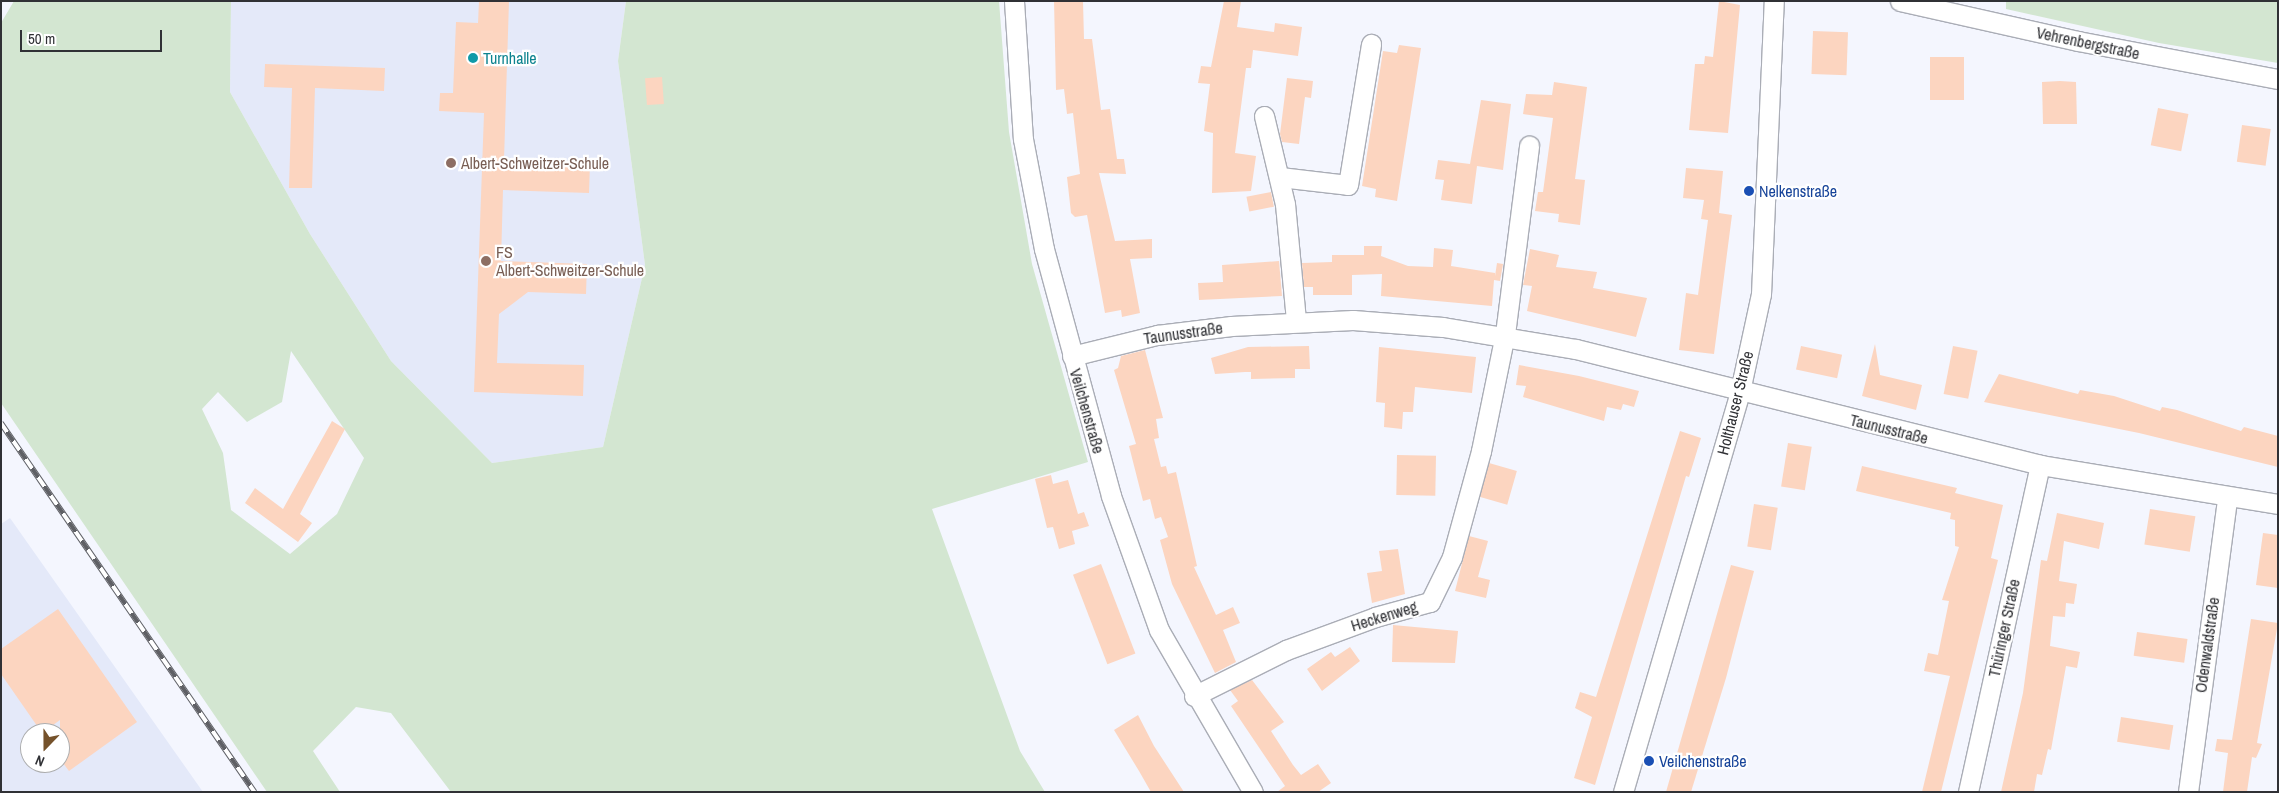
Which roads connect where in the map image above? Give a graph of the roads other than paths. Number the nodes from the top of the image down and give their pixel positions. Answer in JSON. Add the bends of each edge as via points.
{"nodes":[{"id":1,"x":1014,"y":1,"type":"edge"},
{"id":2,"x":1774,"y":1,"type":"edge"},
{"id":3,"x":1900,"y":1,"type":"edge"},
{"id":4,"x":1371,"y":44,"type":"dead end"},
{"id":5,"x":2278,"y":79,"type":"edge"},
{"id":6,"x":1264,"y":116,"type":"dead end"},
{"id":7,"x":1529,"y":146,"type":"dead end"},
{"id":8,"x":1280,"y":177,"type":"junction"},
{"id":9,"x":1296,"y":321,"type":"junction"},
{"id":10,"x":1506,"y":334,"type":"junction"},
{"id":11,"x":1072,"y":356,"type":"junction"},
{"id":12,"x":1740,"y":391,"type":"junction"},
{"id":13,"x":2040,"y":465,"type":"junction"},
{"id":14,"x":2227,"y":498,"type":"junction"},
{"id":15,"x":2278,"y":504,"type":"edge"},
{"id":16,"x":1194,"y":696,"type":"junction"},
{"id":17,"x":1253,"y":792,"type":"edge"},
{"id":18,"x":1623,"y":792,"type":"edge"},
{"id":19,"x":1968,"y":792,"type":"edge"},
{"id":20,"x":2188,"y":792,"type":"edge"}],
"edges":[{"from":1,"to":11,"type":"street","name":"Veilchenstraße","via":[[1023,139],[1044,248]]},
{"from":2,"to":12,"type":"street","name":"Holthauser Straße","via":[[1761,294]]},
{"from":3,"to":5,"type":"street","name":"Vehrenbergstraße","via":[[2071,40]]},
{"from":4,"to":8,"type":"street","via":[[1348,185]]},
{"from":6,"to":8,"type":"street"},
{"from":7,"to":10,"type":"street"},
{"from":8,"to":9,"type":"street"},
{"from":9,"to":10,"type":"street","name":"Taunusstraße","via":[[1353,320]]},
{"from":9,"to":11,"type":"street","name":"Taunusstraße","via":[[1157,335]]},
{"from":10,"to":12,"type":"street","name":"Taunusstraße"},
{"from":10,"to":16,"type":"street","name":"Heckenweg","via":[[1481,451],[1452,558],[1430,602],[1375,617],[1286,650]]},
{"from":11,"to":16,"type":"street","name":"Veilchenstraße","via":[[1111,496],[1158,630]]},
{"from":12,"to":13,"type":"street","name":"Taunusstraße"},
{"from":12,"to":18,"type":"street","name":"Holthauser Straße"},
{"from":13,"to":14,"type":"street","name":"Taunusstraße"},
{"from":13,"to":19,"type":"street","name":"Thüringer Straße"},
{"from":14,"to":15,"type":"street","name":"Taunusstraße"},
{"from":14,"to":20,"type":"street","name":"Odenwaldstraße"},
{"from":16,"to":17,"type":"street","name":"Veilchenstraße"}]}
